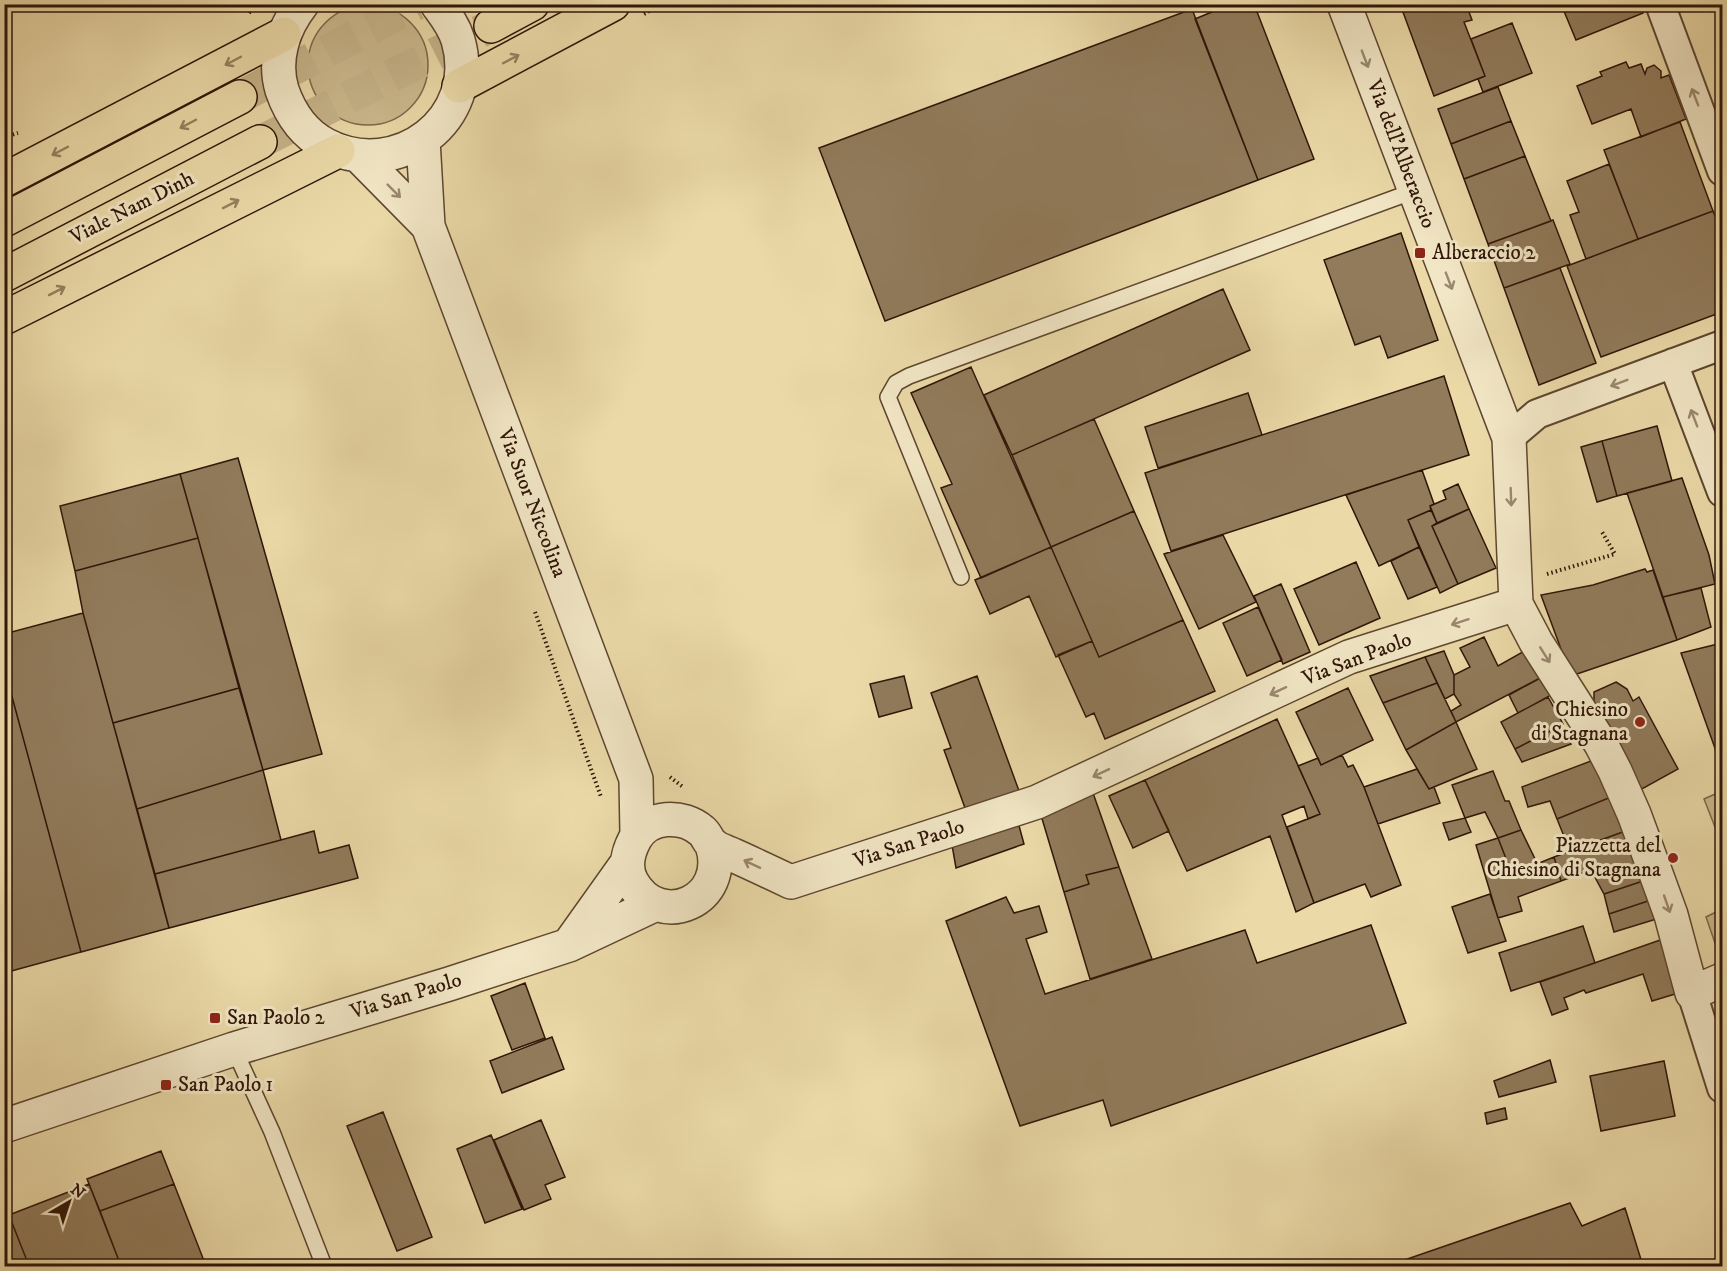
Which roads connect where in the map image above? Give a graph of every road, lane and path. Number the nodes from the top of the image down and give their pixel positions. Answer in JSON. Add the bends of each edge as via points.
{"nodes":[{"id":1,"x":256,"y":4,"type":"edge"},
{"id":2,"x":437,"y":4,"type":"edge"},
{"id":3,"x":532,"y":4,"type":"edge"},
{"id":4,"x":661,"y":4,"type":"edge"},
{"id":5,"x":1344,"y":4,"type":"edge"},
{"id":6,"x":1660,"y":4,"type":"edge"},
{"id":7,"x":627,"y":10,"type":"edge"},
{"id":8,"x":248,"y":13,"type":"dead end"},
{"id":9,"x":293,"y":15,"type":"edge"},
{"id":10,"x":491,"y":26,"type":"tunnel mouth"},
{"id":11,"x":459,"y":86,"type":"junction"},
{"id":12,"x":240,"y":97,"type":"tunnel mouth"},
{"id":13,"x":423,"y":140,"type":"junction"},
{"id":14,"x":260,"y":142,"type":"tunnel mouth"},
{"id":15,"x":349,"y":154,"type":"junction"},
{"id":16,"x":1722,"y":171,"type":"edge"},
{"id":17,"x":4,"y":180,"type":"edge"},
{"id":18,"x":1414,"y":191,"type":"junction"},
{"id":19,"x":4,"y":220,"type":"edge"},
{"id":20,"x":428,"y":226,"type":"junction"},
{"id":21,"x":4,"y":275,"type":"edge"},
{"id":22,"x":4,"y":318,"type":"edge"},
{"id":23,"x":1722,"y":345,"type":"edge"},
{"id":24,"x":1673,"y":363,"type":"junction"},
{"id":25,"x":1509,"y":438,"type":"junction"},
{"id":26,"x":1722,"y":492,"type":"edge"},
{"id":27,"x":1602,"y":532,"type":"dead end"},
{"id":28,"x":961,"y":577,"type":"dead end"},
{"id":29,"x":1515,"y":594,"type":"junction"},
{"id":30,"x":534,"y":610,"type":"dead end"},
{"id":31,"x":636,"y":779,"type":"junction"},
{"id":32,"x":605,"y":806,"type":"dead end"},
{"id":33,"x":670,"y":818,"type":"junction"},
{"id":34,"x":712,"y":845,"type":"junction"},
{"id":35,"x":632,"y":849,"type":"junction"},
{"id":36,"x":656,"y":904,"type":"junction"},
{"id":37,"x":569,"y":945,"type":"junction"},
{"id":38,"x":1722,"y":980,"type":"edge"},
{"id":39,"x":1692,"y":993,"type":"junction"},
{"id":40,"x":234,"y":1049,"type":"junction"},
{"id":41,"x":1722,"y":1088,"type":"edge"},
{"id":42,"x":4,"y":1126,"type":"edge"},
{"id":43,"x":324,"y":1266,"type":"edge"}],
"edges":[{"from":1,"to":8,"type":"path"},
{"from":2,"to":11,"type":"street","via":[[458,39]]},
{"from":3,"to":10,"type":"main road"},
{"from":4,"to":7,"type":"path"},
{"from":5,"to":18,"type":"street","name":"Via dell'Alberaccio","one_way":true},
{"from":16,"to":6,"type":"street","one_way":true},
{"from":11,"to":7,"type":"main road","one_way":true},
{"from":9,"to":15,"type":"street","via":[[279,57],[280,81],[287,103],[299,124],[317,140]]},
{"from":9,"to":17,"type":"main road","one_way":true},
{"from":11,"to":13,"type":"street","via":[[446,117]]},
{"from":12,"to":19,"type":"main road","one_way":true},
{"from":13,"to":15,"type":"street","via":[[382,156]]},
{"from":13,"to":20,"type":"street"},
{"from":14,"to":21,"type":"main road","name":"Viale Nam Dinh"},
{"from":15,"to":20,"type":"street","one_way":true},
{"from":22,"to":15,"type":"main road","one_way":true},
{"from":18,"to":25,"type":"street","name":"Via dell'Alberaccio","one_way":true},
{"from":18,"to":28,"type":"lane","via":[[896,383],[888,397]]},
{"from":20,"to":31,"type":"street","name":"Via Suor Niccolina"},
{"from":23,"to":24,"type":"street"},
{"from":24,"to":25,"type":"street","one_way":true,"via":[[1537,414]]},
{"from":26,"to":24,"type":"street","one_way":true},
{"from":25,"to":29,"type":"street","name":"Via dell'Alberaccio","one_way":true},
{"from":27,"to":29,"type":"path","via":[[1615,554]]},
{"from":29,"to":34,"type":"street","name":"Via San Paolo","one_way":true,"via":[[1349,657],[1038,802],[791,882]]},
{"from":29,"to":39,"type":"street","one_way":true,"via":[[1536,642],[1616,771],[1656,871]]},
{"from":30,"to":32,"type":"path"},
{"from":31,"to":33,"type":"street","name":"Via Suor Niccolina"},
{"from":31,"to":35,"type":"street","name":"Via Suor Niccolina"},
{"from":33,"to":34,"type":"street","name":"Via San Paolo","via":[[691,823],[704,832]]},
{"from":33,"to":35,"type":"street","via":[[655,821]]},
{"from":34,"to":36,"type":"street","name":"Via San Paolo","via":[[715,871],[700,897],[686,905]]},
{"from":35,"to":36,"type":"street","via":[[631,879],[639,892]]},
{"from":35,"to":37,"type":"street"},
{"from":36,"to":37,"type":"street","name":"Via San Paolo"},
{"from":37,"to":40,"type":"street","name":"Via San Paolo"},
{"from":38,"to":39,"type":"street"},
{"from":39,"to":41,"type":"street"},
{"from":40,"to":42,"type":"street","name":"Via San Paolo"},
{"from":40,"to":43,"type":"lane","via":[[272,1132]]}]}
